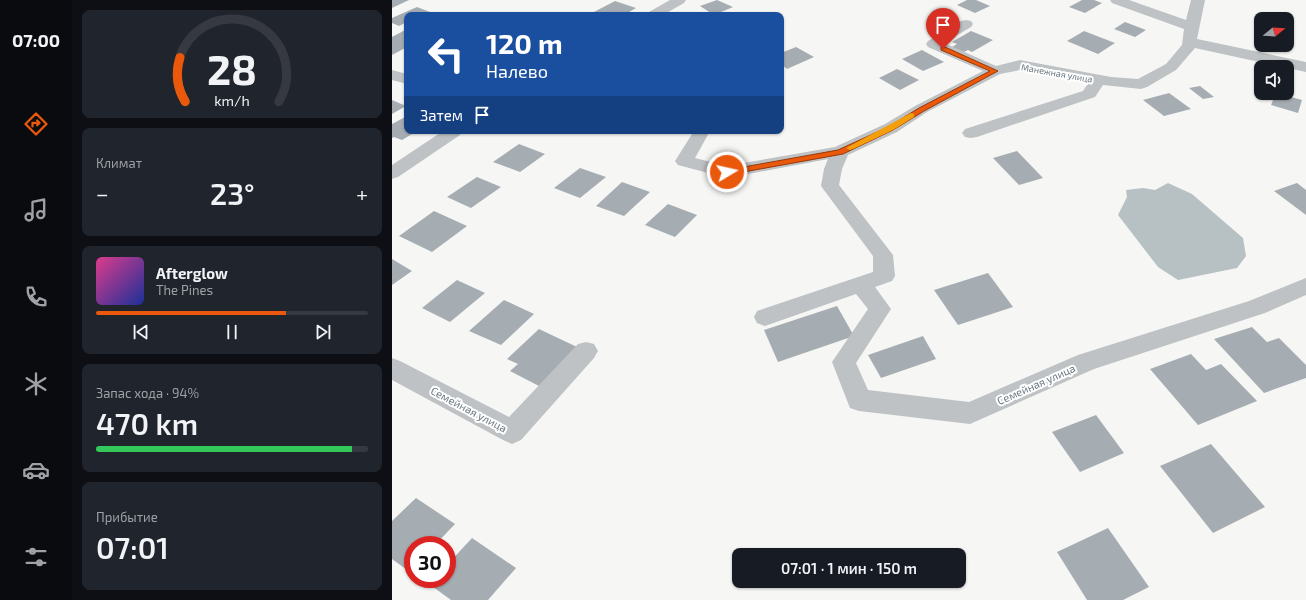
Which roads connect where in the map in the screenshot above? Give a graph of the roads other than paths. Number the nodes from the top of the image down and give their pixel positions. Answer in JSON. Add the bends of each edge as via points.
{"nodes":[{"id":1,"x":678,"y":0,"type":"edge"},
{"id":2,"x":1117,"y":0,"type":"edge"},
{"id":3,"x":1198,"y":0,"type":"edge"},
{"id":4,"x":659,"y":12,"type":"edge"},
{"id":5,"x":966,"y":24,"type":"dead end"},
{"id":6,"x":1190,"y":34,"type":"junction"},
{"id":7,"x":1306,"y":67,"type":"edge"},
{"id":8,"x":995,"y":71,"type":"junction"},
{"id":9,"x":392,"y":75,"type":"edge"},
{"id":10,"x":404,"y":78,"type":"edge"},
{"id":11,"x":1098,"y":80,"type":"junction"},
{"id":12,"x":450,"y":134,"type":"edge"},
{"id":13,"x":700,"y":134,"type":"edge"},
{"id":14,"x":971,"y":134,"type":"dead end"},
{"id":15,"x":840,"y":152,"type":"junction"},
{"id":16,"x":392,"y":173,"type":"edge"},
{"id":17,"x":861,"y":284,"type":"junction"},
{"id":18,"x":1306,"y":286,"type":"edge"},
{"id":19,"x":765,"y":317,"type":"dead end"},
{"id":20,"x":586,"y":351,"type":"dead end"},
{"id":21,"x":392,"y":368,"type":"edge"}],
"edges":[{"from":1,"to":4,"type":"street"},
{"from":2,"to":6,"type":"street"},
{"from":3,"to":6,"type":"street","name":"Манежная улица"},
{"from":5,"to":8,"type":"street","via":[[933,44]]},
{"from":6,"to":7,"type":"street"},
{"from":6,"to":11,"type":"street","name":"Манежная улица","via":[[1189,46],[1171,67],[1141,84]]},
{"from":8,"to":11,"type":"street","name":"Манежная улица","via":[[1020,65]]},
{"from":8,"to":15,"type":"street","name":"Манежная улица","via":[[921,109],[891,128]]},
{"from":9,"to":10,"type":"street"},
{"from":11,"to":14,"type":"street","via":[[1089,94]]},
{"from":12,"to":16,"type":"street"},
{"from":13,"to":15,"type":"street","name":"Манежная улица","via":[[684,161],[727,172]]},
{"from":15,"to":17,"type":"street","via":[[830,186],[883,255],[884,276]]},
{"from":17,"to":18,"type":"street","name":"Семейная улица","via":[[880,309],[844,362],[859,400],[970,413],[1086,362],[1257,307]]},
{"from":17,"to":19,"type":"street"},
{"from":20,"to":21,"type":"street","name":"Семейная улица","via":[[512,432]]}]}
